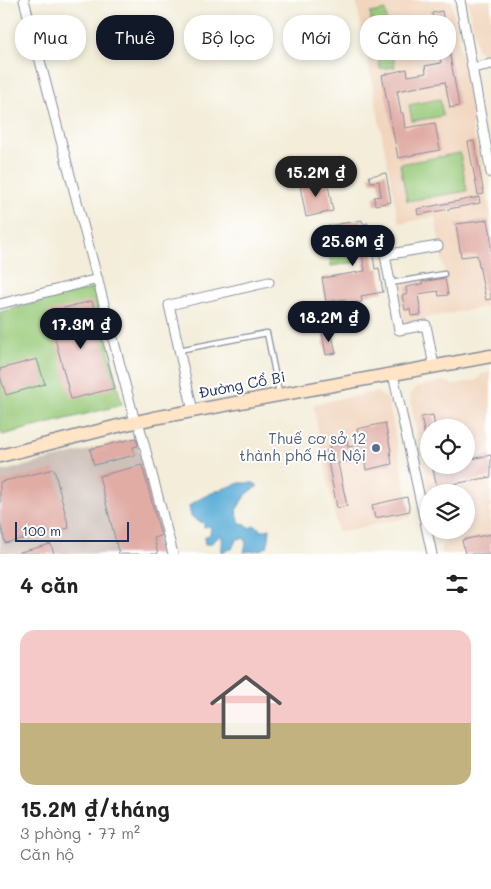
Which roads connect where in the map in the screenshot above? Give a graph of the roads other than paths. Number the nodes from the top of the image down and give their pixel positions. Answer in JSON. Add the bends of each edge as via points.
{"nodes":[{"id":1,"x":24,"y":0,"type":"edge"},
{"id":2,"x":460,"y":0,"type":"edge"},
{"id":3,"x":491,"y":64,"type":"edge"},
{"id":4,"x":472,"y":68,"type":"junction"},
{"id":5,"x":491,"y":172,"type":"edge"},
{"id":6,"x":438,"y":246,"type":"dead end"},
{"id":7,"x":444,"y":274,"type":"dead end"},
{"id":8,"x":98,"y":279,"type":"junction"},
{"id":9,"x":269,"y":282,"type":"dead end"},
{"id":10,"x":391,"y":283,"type":"junction"},
{"id":11,"x":0,"y":304,"type":"edge"},
{"id":12,"x":179,"y":350,"type":"junction"},
{"id":13,"x":491,"y":356,"type":"edge"},
{"id":14,"x":434,"y":366,"type":"junction"},
{"id":15,"x":393,"y":374,"type":"junction"},
{"id":16,"x":280,"y":395,"type":"junction"},
{"id":17,"x":193,"y":411,"type":"junction"},
{"id":18,"x":136,"y":422,"type":"junction"},
{"id":19,"x":0,"y":456,"type":"edge"},
{"id":20,"x":173,"y":554,"type":"edge"},
{"id":21,"x":432,"y":554,"type":"edge"}],
"edges":[{"from":1,"to":8,"type":"street"},
{"from":2,"to":4,"type":"street"},
{"from":3,"to":4,"type":"street"},
{"from":4,"to":5,"type":"street"},
{"from":6,"to":10,"type":"street","via":[[386,255]]},
{"from":7,"to":10,"type":"lane"},
{"from":8,"to":11,"type":"street"},
{"from":8,"to":18,"type":"street"},
{"from":9,"to":12,"type":"street","via":[[169,305]]},
{"from":10,"to":14,"type":"street","via":[[399,330],[426,326]]},
{"from":12,"to":16,"type":"lane","via":[[267,333]]},
{"from":12,"to":17,"type":"street"},
{"from":13,"to":14,"type":"main road","name":"Đường Cổ Bi"},
{"from":14,"to":15,"type":"main road","name":"Đường Cổ Bi"},
{"from":15,"to":16,"type":"main road","name":"Đường Cổ Bi"},
{"from":15,"to":21,"type":"street"},
{"from":16,"to":17,"type":"main road","name":"Đường Cổ Bi"},
{"from":17,"to":18,"type":"main road","name":"Đường Cổ Bi"},
{"from":18,"to":19,"type":"main road","name":"Đường Cổ Bi"},
{"from":18,"to":20,"type":"street"}]}
